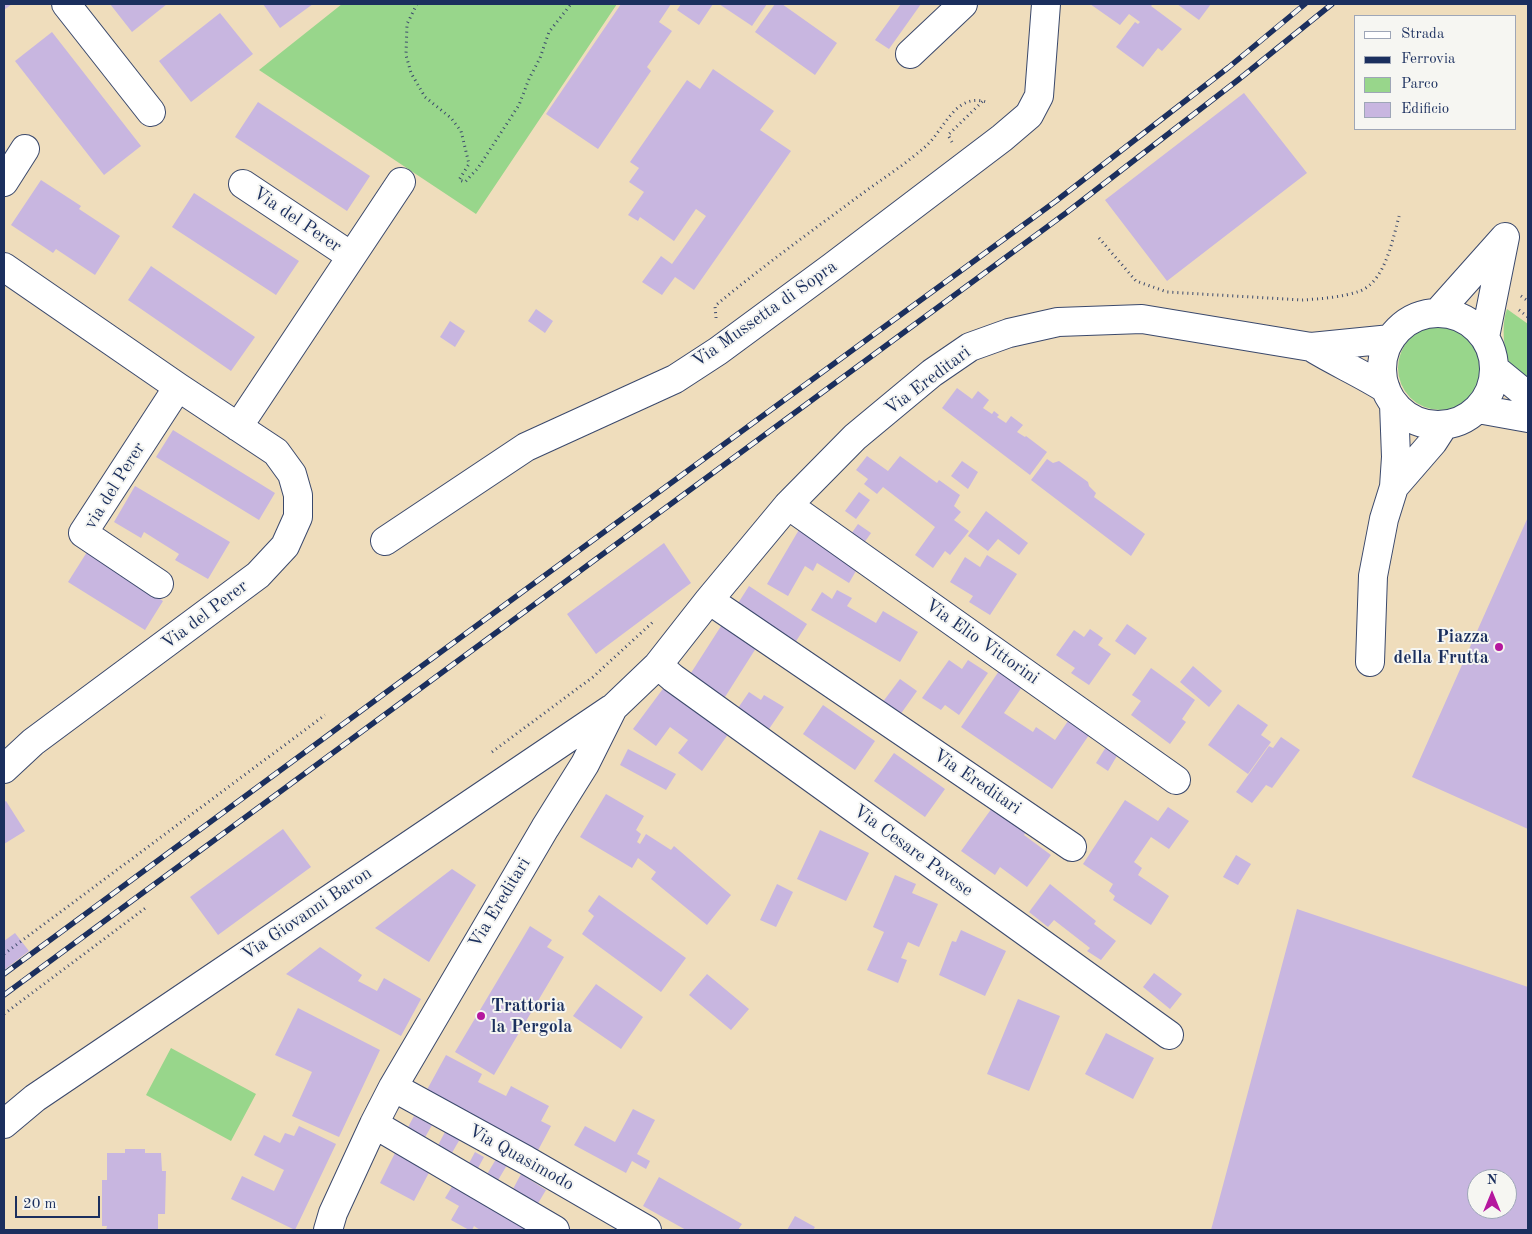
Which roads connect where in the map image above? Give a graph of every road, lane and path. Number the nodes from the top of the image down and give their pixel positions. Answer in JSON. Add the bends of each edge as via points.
{"nodes":[{"id":1,"x":66,"y":4,"type":"edge"},
{"id":2,"x":417,"y":4,"type":"edge"},
{"id":3,"x":571,"y":4,"type":"edge"},
{"id":4,"x":963,"y":4,"type":"edge"},
{"id":5,"x":1046,"y":4,"type":"edge"},
{"id":6,"x":910,"y":54,"type":"dead end"},
{"id":7,"x":983,"y":101,"type":"junction"},
{"id":8,"x":989,"y":103,"type":"dead end"},
{"id":9,"x":151,"y":112,"type":"dead end"},
{"id":10,"x":948,"y":135,"type":"dead end"},
{"id":11,"x":25,"y":149,"type":"dead end"},
{"id":12,"x":4,"y":182,"type":"edge"},
{"id":13,"x":400,"y":182,"type":"dead end"},
{"id":14,"x":243,"y":184,"type":"dead end"},
{"id":15,"x":1400,"y":213,"type":"dead end"},
{"id":16,"x":1099,"y":238,"type":"dead end"},
{"id":17,"x":351,"y":256,"type":"junction"},
{"id":18,"x":4,"y":266,"type":"edge"},
{"id":19,"x":715,"y":306,"type":"dead end"},
{"id":20,"x":1438,"y":312,"type":"junction"},
{"id":21,"x":1485,"y":337,"type":"junction"},
{"id":22,"x":1390,"y":339,"type":"junction"},
{"id":23,"x":1311,"y":346,"type":"junction"},
{"id":24,"x":1495,"y":369,"type":"junction"},
{"id":25,"x":178,"y":387,"type":"junction"},
{"id":26,"x":1390,"y":396,"type":"junction"},
{"id":27,"x":1528,"y":396,"type":"edge"},
{"id":28,"x":1478,"y":409,"type":"junction"},
{"id":29,"x":1528,"y":418,"type":"edge"},
{"id":30,"x":1444,"y":425,"type":"junction"},
{"id":31,"x":238,"y":427,"type":"junction"},
{"id":32,"x":1394,"y":488,"type":"junction"},
{"id":33,"x":788,"y":504,"type":"junction"},
{"id":34,"x":385,"y":541,"type":"dead end"},
{"id":35,"x":159,"y":584,"type":"dead end"},
{"id":36,"x":709,"y":600,"type":"junction"},
{"id":37,"x":658,"y":618,"type":"dead end"},
{"id":38,"x":1370,"y":662,"type":"dead end"},
{"id":39,"x":658,"y":665,"type":"junction"},
{"id":40,"x":612,"y":708,"type":"junction"},
{"id":41,"x":325,"y":715,"type":"dead end"},
{"id":42,"x":490,"y":754,"type":"dead end"},
{"id":43,"x":4,"y":769,"type":"edge"},
{"id":44,"x":1176,"y":780,"type":"dead end"},
{"id":45,"x":1072,"y":847,"type":"dead end"},
{"id":46,"x":147,"y":907,"type":"dead end"},
{"id":47,"x":4,"y":954,"type":"edge"},
{"id":48,"x":4,"y":1014,"type":"edge"},
{"id":49,"x":1169,"y":1035,"type":"dead end"},
{"id":50,"x":393,"y":1087,"type":"junction"},
{"id":51,"x":4,"y":1124,"type":"edge"},
{"id":52,"x":374,"y":1124,"type":"junction"},
{"id":53,"x":328,"y":1230,"type":"edge"},
{"id":54,"x":555,"y":1230,"type":"edge"},
{"id":55,"x":647,"y":1230,"type":"edge"}],
"edges":[{"from":1,"to":9,"type":"street"},
{"from":2,"to":3,"type":"path","via":[[407,24],[406,55],[411,73],[425,97],[451,118],[461,131],[469,164],[459,180],[464,182],[478,168],[519,105],[549,32]]},
{"from":4,"to":6,"type":"street"},
{"from":5,"to":34,"type":"street","name":"Via Mussetta di Sopra","via":[[1038,96],[1029,115],[1002,138],[718,351],[675,379],[526,447]]},
{"from":7,"to":8,"type":"path"},
{"from":7,"to":10,"type":"path"},
{"from":7,"to":19,"type":"path","via":[[967,101],[956,109],[927,146],[758,270]]},
{"from":11,"to":12,"type":"street"},
{"from":13,"to":17,"type":"street","name":"Via del Perer"},
{"from":14,"to":17,"type":"street","name":"Via del Perer"},
{"from":15,"to":16,"type":"path","via":[[1385,264],[1371,283],[1361,291],[1302,300],[1167,292],[1136,281]]},
{"from":17,"to":31,"type":"street","name":"Via del Perer"},
{"from":18,"to":25,"type":"street","name":"Via del Perer"},
{"from":20,"to":21,"type":"street","name":"Via Ereditari","via":[[1463,318]]},
{"from":20,"to":21,"type":"street","via":[[1505,237]]},
{"from":20,"to":22,"type":"street","name":"Via Ereditari","via":[[1412,319],[1398,328]]},
{"from":21,"to":24,"type":"street","name":"Via Ereditari"},
{"from":22,"to":23,"type":"street","name":"Via Ereditari"},
{"from":22,"to":26,"type":"street","name":"Via Ereditari","via":[[1382,366]]},
{"from":23,"to":26,"type":"street","name":"Via Ereditari","via":[[1367,377]]},
{"from":23,"to":33,"type":"street","name":"Via Ereditari","via":[[1142,319],[1058,322],[1009,333],[970,347],[932,374],[855,437]]},
{"from":24,"to":27,"type":"street"},
{"from":24,"to":28,"type":"street","name":"Via Ereditari","via":[[1489,394]]},
{"from":25,"to":31,"type":"street","name":"Via del Perer"},
{"from":25,"to":35,"type":"street","name":"via del Perer","via":[[83,533]]},
{"from":26,"to":30,"type":"street","name":"Via Ereditari","via":[[1413,419]]},
{"from":26,"to":32,"type":"street","via":[[1396,457]]},
{"from":28,"to":29,"type":"street"},
{"from":28,"to":30,"type":"street","name":"Via Ereditari","via":[[1462,420]]},
{"from":30,"to":32,"type":"street"},
{"from":31,"to":43,"type":"street","name":"Via del Perer","via":[[276,452],[292,474],[298,495],[298,517],[285,546],[258,575],[33,742]]},
{"from":32,"to":38,"type":"street","via":[[1384,519],[1373,576]]},
{"from":33,"to":36,"type":"street","name":"Via Ereditari"},
{"from":33,"to":44,"type":"street","name":"Via Elio Vittorini"},
{"from":36,"to":39,"type":"street","name":"Via Ereditari"},
{"from":36,"to":45,"type":"street","name":"Via Ereditari"},
{"from":37,"to":42,"type":"path","via":[[593,677]]},
{"from":39,"to":40,"type":"street","name":"Via Ereditari"},
{"from":39,"to":49,"type":"street","name":"Via Cesare Pavese"},
{"from":40,"to":50,"type":"street","name":"Via Ereditari","via":[[585,764]]},
{"from":40,"to":51,"type":"street","name":"Via Giovanni Baron","via":[[35,1098]]},
{"from":41,"to":47,"type":"path"},
{"from":46,"to":48,"type":"path"},
{"from":50,"to":52,"type":"street","name":"Via Ereditari"},
{"from":50,"to":55,"type":"street","name":"Via Quasimodo"},
{"from":52,"to":53,"type":"street","name":"Via Ereditari"},
{"from":52,"to":54,"type":"street"}]}
